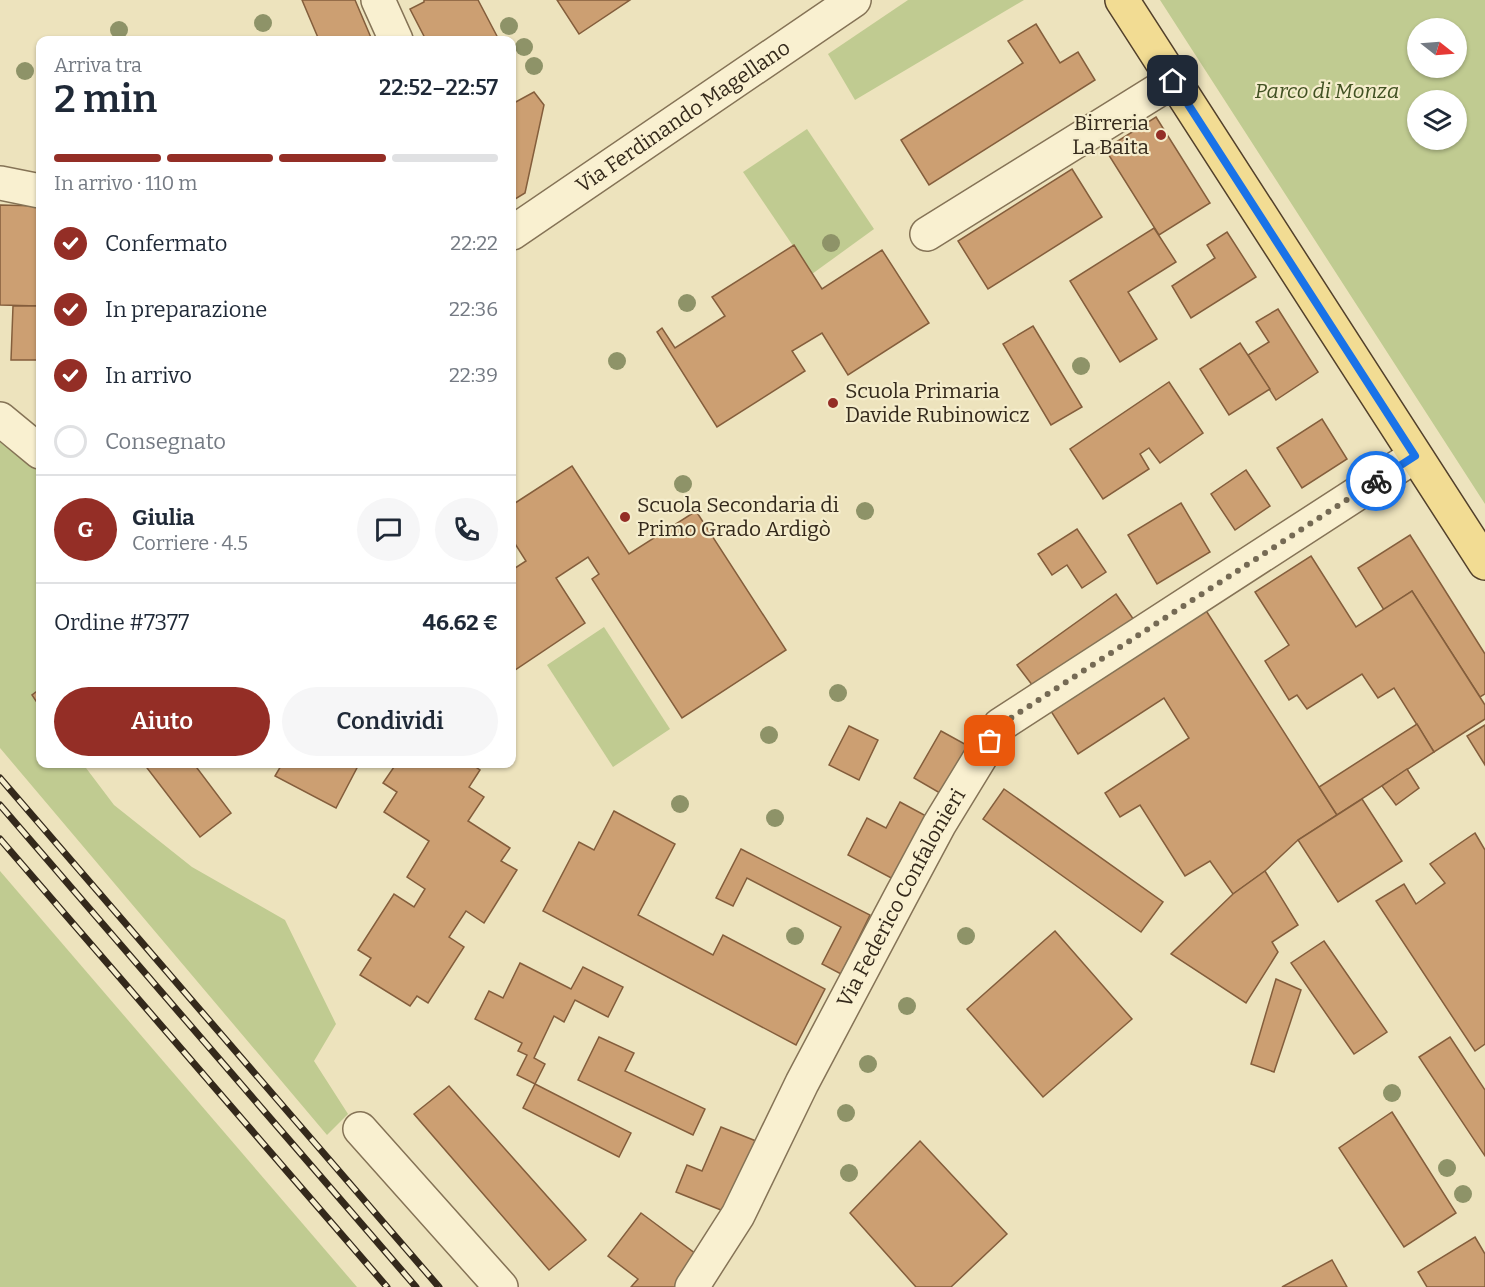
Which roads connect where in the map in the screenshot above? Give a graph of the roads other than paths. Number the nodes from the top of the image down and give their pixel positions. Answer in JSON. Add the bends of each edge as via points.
{"nodes":[{"id":1,"x":378,"y":0,"type":"edge"},
{"id":2,"x":854,"y":0,"type":"edge"},
{"id":3,"x":1122,"y":0,"type":"edge"},
{"id":4,"x":394,"y":36,"type":"edge"},
{"id":5,"x":1173,"y":81,"type":"junction"},
{"id":6,"x":0,"y":183,"type":"edge"},
{"id":7,"x":36,"y":191,"type":"edge"},
{"id":8,"x":516,"y":229,"type":"edge"},
{"id":9,"x":927,"y":234,"type":"dead end"},
{"id":10,"x":0,"y":419,"type":"edge"},
{"id":11,"x":36,"y":449,"type":"edge"},
{"id":12,"x":1415,"y":456,"type":"junction"},
{"id":13,"x":1485,"y":563,"type":"edge"},
{"id":14,"x":360,"y":1129,"type":"dead end"},
{"id":15,"x":501,"y":1287,"type":"edge"},
{"id":16,"x":692,"y":1287,"type":"edge"}],
"edges":[{"from":1,"to":4,"type":"street"},
{"from":2,"to":8,"type":"street","name":"Via Ferdinando Magellano"},
{"from":3,"to":5,"type":"main road"},
{"from":5,"to":9,"type":"street"},
{"from":5,"to":12,"type":"main road"},
{"from":6,"to":7,"type":"street"},
{"from":10,"to":11,"type":"street"},
{"from":12,"to":13,"type":"main road"},
{"from":12,"to":16,"type":"street","name":"Via Federico Confalonieri","via":[[1000,725],[939,825],[802,1083],[738,1215]]},
{"from":14,"to":15,"type":"street"}]}
